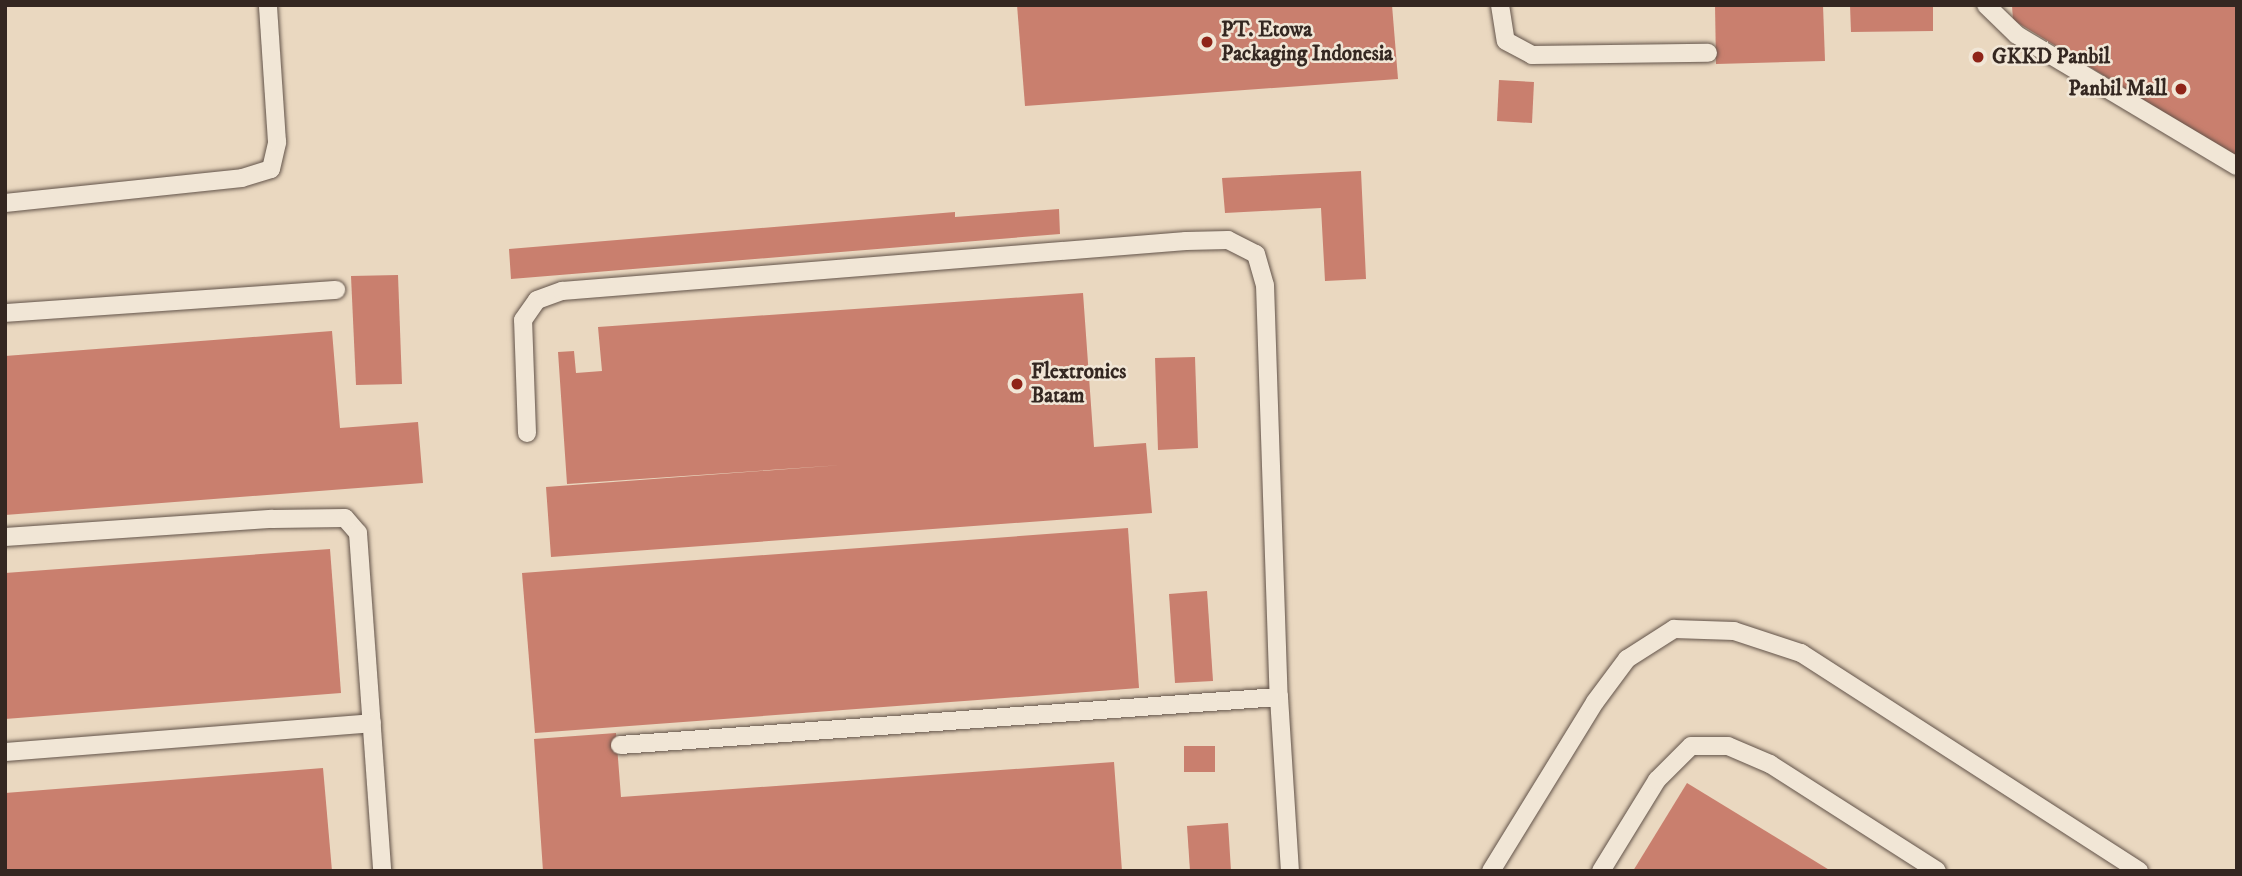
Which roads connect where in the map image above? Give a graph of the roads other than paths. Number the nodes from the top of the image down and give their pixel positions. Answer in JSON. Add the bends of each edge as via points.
{"nodes":[{"id":1,"x":268,"y":5,"type":"edge"},
{"id":2,"x":1500,"y":5,"type":"edge"},
{"id":3,"x":1986,"y":5,"type":"edge"},
{"id":4,"x":1708,"y":53,"type":"dead end"},
{"id":5,"x":2237,"y":166,"type":"edge"},
{"id":6,"x":5,"y":203,"type":"edge"},
{"id":7,"x":337,"y":290,"type":"dead end"},
{"id":8,"x":5,"y":313,"type":"edge"},
{"id":9,"x":527,"y":433,"type":"dead end"},
{"id":10,"x":5,"y":537,"type":"edge"},
{"id":11,"x":1279,"y":697,"type":"junction"},
{"id":12,"x":372,"y":723,"type":"junction"},
{"id":13,"x":620,"y":745,"type":"dead end"},
{"id":14,"x":5,"y":752,"type":"edge"},
{"id":15,"x":382,"y":871,"type":"edge"},
{"id":16,"x":1290,"y":871,"type":"edge"},
{"id":17,"x":1491,"y":871,"type":"edge"},
{"id":18,"x":1601,"y":871,"type":"edge"},
{"id":19,"x":1937,"y":871,"type":"edge"},
{"id":20,"x":2139,"y":871,"type":"edge"}],
"edges":[{"from":1,"to":6,"type":"lane","via":[[277,142],[271,169],[242,178]]},
{"from":2,"to":4,"type":"lane","via":[[1506,41],[1532,55]]},
{"from":3,"to":5,"type":"lane","via":[[2017,35]]},
{"from":7,"to":8,"type":"lane"},
{"from":9,"to":11,"type":"lane","via":[[523,320],[537,299],[562,291],[945,258],[1228,240],[1256,254],[1265,285]]},
{"from":10,"to":12,"type":"lane","via":[[345,518],[358,533]]},
{"from":11,"to":13,"type":"lane"},
{"from":11,"to":16,"type":"lane"},
{"from":12,"to":14,"type":"lane"},
{"from":12,"to":15,"type":"lane"},
{"from":17,"to":20,"type":"lane","via":[[1595,702],[1627,659],[1674,629],[1734,631],[1801,653]]},
{"from":18,"to":19,"type":"lane","via":[[1657,779],[1691,746],[1727,746],[1770,764]]}]}
